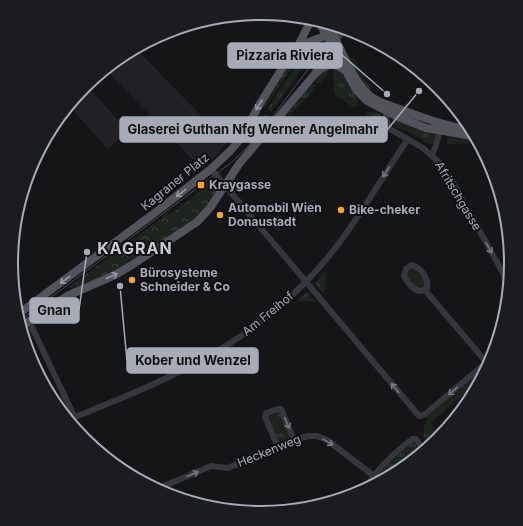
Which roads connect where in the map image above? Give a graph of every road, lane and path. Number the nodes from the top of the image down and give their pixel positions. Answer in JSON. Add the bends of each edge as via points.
{"nodes":[{"id":1,"x":309,"y":24,"type":"edge"},
{"id":2,"x":324,"y":28,"type":"edge"},
{"id":3,"x":342,"y":33,"type":"edge"},
{"id":4,"x":333,"y":36,"type":"edge"},
{"id":5,"x":298,"y":46,"type":"junction"},
{"id":6,"x":345,"y":71,"type":"junction"},
{"id":7,"x":315,"y":74,"type":"junction"},
{"id":8,"x":389,"y":109,"type":"junction"},
{"id":9,"x":441,"y":128,"type":"junction"},
{"id":10,"x":465,"y":130,"type":"edge"},
{"id":11,"x":468,"y":135,"type":"edge"},
{"id":12,"x":408,"y":139,"type":"junction"},
{"id":13,"x":432,"y":155,"type":"junction"},
{"id":14,"x":211,"y":169,"type":"junction"},
{"id":15,"x":225,"y":185,"type":"junction"},
{"id":16,"x":504,"y":275,"type":"edge"},
{"id":17,"x":306,"y":281,"type":"junction"},
{"id":18,"x":426,"y":290,"type":"junction"},
{"id":19,"x":23,"y":311,"type":"edge"},
{"id":20,"x":26,"y":323,"type":"edge"},
{"id":21,"x":484,"y":360,"type":"edge"},
{"id":22,"x":481,"y":368,"type":"edge"},
{"id":23,"x":72,"y":417,"type":"edge"},
{"id":24,"x":73,"y":418,"type":"edge"},
{"id":25,"x":294,"y":440,"type":"junction"},
{"id":26,"x":421,"y":446,"type":"edge"},
{"id":27,"x":278,"y":447,"type":"junction"},
{"id":28,"x":374,"y":476,"type":"junction"},
{"id":29,"x":371,"y":480,"type":"edge"},
{"id":30,"x":164,"y":486,"type":"edge"}],
"edges":[{"from":1,"to":5,"type":"main road","name":"Kagraner Platz"},
{"from":2,"to":4,"type":"main road"},
{"from":3,"to":4,"type":"street"},
{"from":4,"to":5,"type":"main road"},
{"from":4,"to":6,"type":"main road"},
{"from":4,"to":7,"type":"main road"},
{"from":4,"to":8,"type":"main road","via":[[363,88]]},
{"from":5,"to":14,"type":"main road","name":"Kagraner Platz","one_way":true,"via":[[264,96],[241,138]]},
{"from":6,"to":7,"type":"main road","via":[[332,65]]},
{"from":6,"to":8,"type":"main road","via":[[363,98],[370,104]]},
{"from":7,"to":15,"type":"main road","via":[[254,146]]},
{"from":8,"to":9,"type":"main road","via":[[426,128]]},
{"from":8,"to":12,"type":"street","name":"Afritschgasse","via":[[387,122],[390,129]]},
{"from":9,"to":10,"type":"main road"},
{"from":9,"to":11,"type":"main road"},
{"from":9,"to":13,"type":"street"},
{"from":12,"to":13,"type":"street","name":"Afritschgasse"},
{"from":12,"to":17,"type":"street","name":"Am Freihof","one_way":true,"via":[[337,246]]},
{"from":13,"to":16,"type":"street","name":"Afritschgasse","one_way":true,"via":[[452,181]]},
{"from":14,"to":15,"type":"street"},
{"from":14,"to":19,"type":"main road","name":"Kagraner Platz","one_way":true},
{"from":15,"to":17,"type":"street"},
{"from":20,"to":15,"type":"main road","one_way":true,"via":[[68,296],[115,275],[189,228],[207,213]]},
{"from":22,"to":17,"type":"street","one_way":true,"via":[[421,417]]},
{"from":17,"to":24,"type":"street","name":"Am Freihof","via":[[255,326],[223,347],[161,380]]},
{"from":18,"to":18,"type":"street","via":[[427,279],[416,266],[409,266],[404,271],[405,278],[418,291]]},
{"from":18,"to":21,"type":"street"},
{"from":20,"to":23,"type":"street"},
{"from":25,"to":27,"type":"street","name":"Heckenweg"},
{"from":27,"to":25,"type":"street","one_way":true,"via":[[266,414],[281,409]]},
{"from":25,"to":28,"type":"street","name":"Heckenweg","one_way":true,"via":[[311,436],[324,439]]},
{"from":26,"to":28,"type":"street","via":[[416,439],[412,440]]},
{"from":30,"to":27,"type":"street","name":"Heckenweg","one_way":true,"via":[[211,466],[228,468]]},
{"from":28,"to":29,"type":"street"}]}
